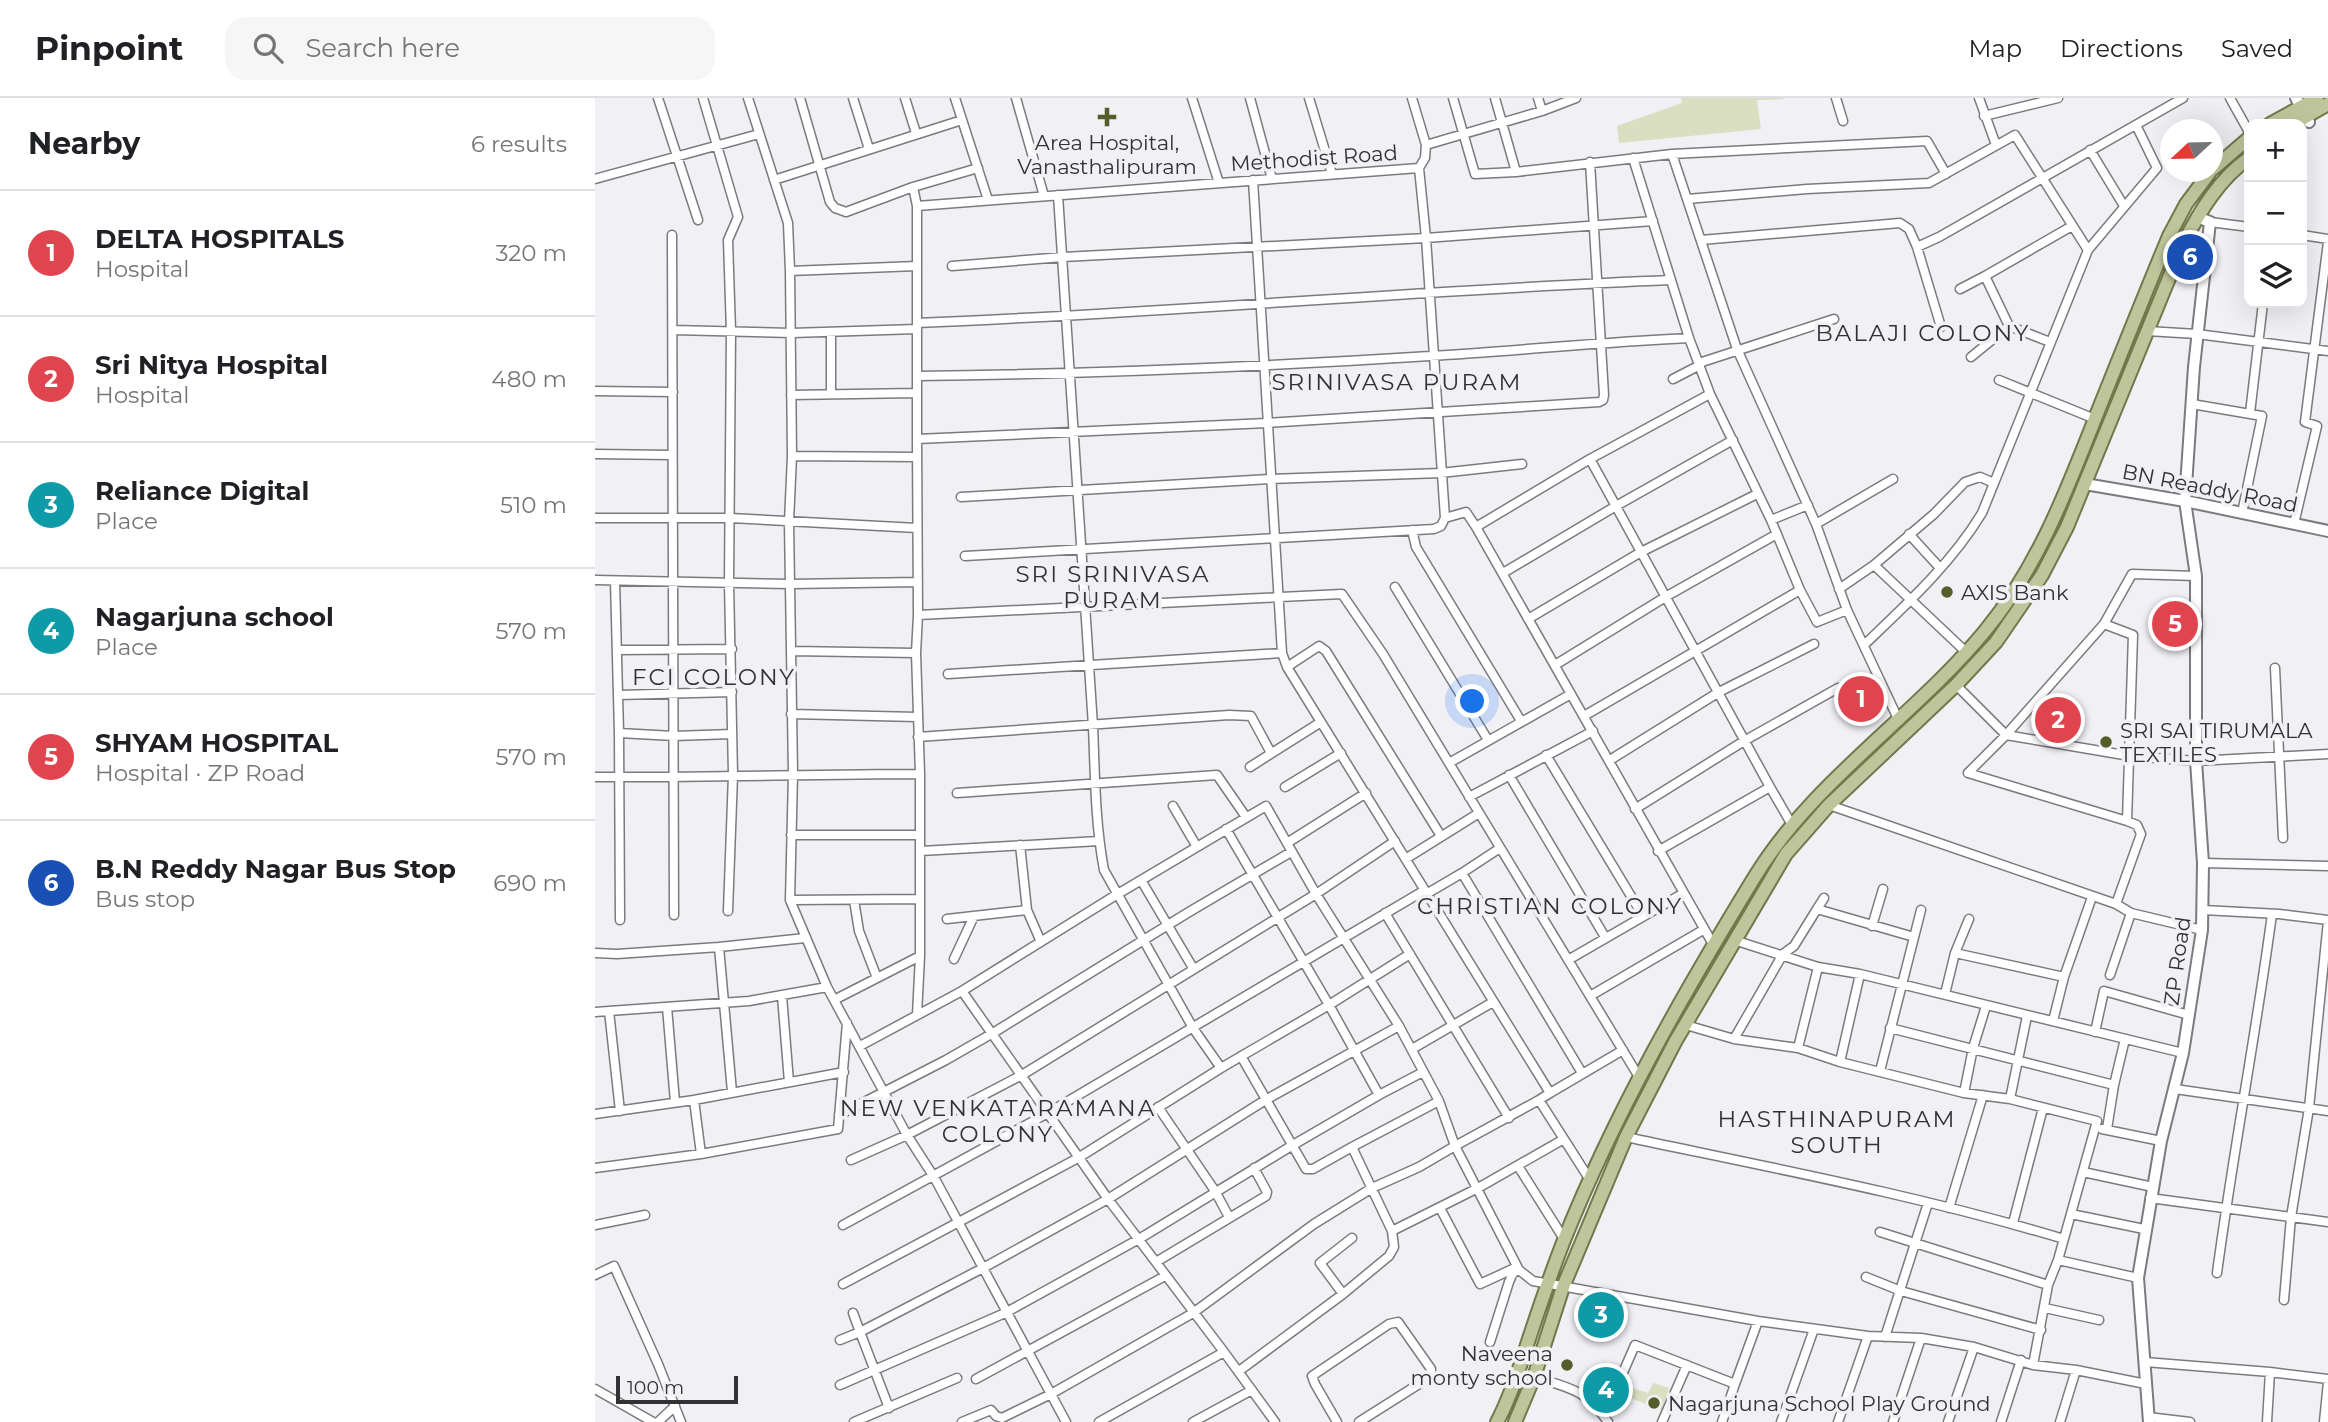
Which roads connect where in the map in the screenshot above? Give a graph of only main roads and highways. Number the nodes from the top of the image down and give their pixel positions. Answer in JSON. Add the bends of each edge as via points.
{"nodes":[{"id":1,"x":2328,"y":104,"type":"edge"},
{"id":2,"x":2307,"y":110,"type":"edge"},
{"id":3,"x":2328,"y":112,"type":"edge"},
{"id":4,"x":2283,"y":119,"type":"edge"},
{"id":5,"x":2244,"y":142,"type":"edge"},
{"id":6,"x":2223,"y":160,"type":"edge"},
{"id":7,"x":2244,"y":162,"type":"edge"},
{"id":8,"x":2202,"y":182,"type":"edge"},
{"id":9,"x":2109,"y":384,"type":"junction"},
{"id":10,"x":2121,"y":392,"type":"junction"},
{"id":11,"x":1497,"y":1422,"type":"edge"},
{"id":12,"x":1515,"y":1422,"type":"edge"}],
"edges":[{"from":1,"to":2,"type":"main road"},
{"from":2,"to":3,"type":"main road"},
{"from":2,"to":4,"type":"main road"},
{"from":5,"to":6,"type":"main road"},
{"from":7,"to":10,"type":"main road","via":[[2227,176],[2197,217]]},
{"from":8,"to":9,"type":"main road","via":[[2168,236]]},
{"from":9,"to":10,"type":"main road"},
{"from":9,"to":11,"type":"main road","via":[[2046,538],[2008,602],[1899,721],[1816,799],[1755,876],[1612,1128],[1564,1239]]},
{"from":10,"to":12,"type":"main road","via":[[2067,527],[2042,575],[1996,642],[1829,805],[1786,854],[1626,1137],[1563,1287]]}]}
